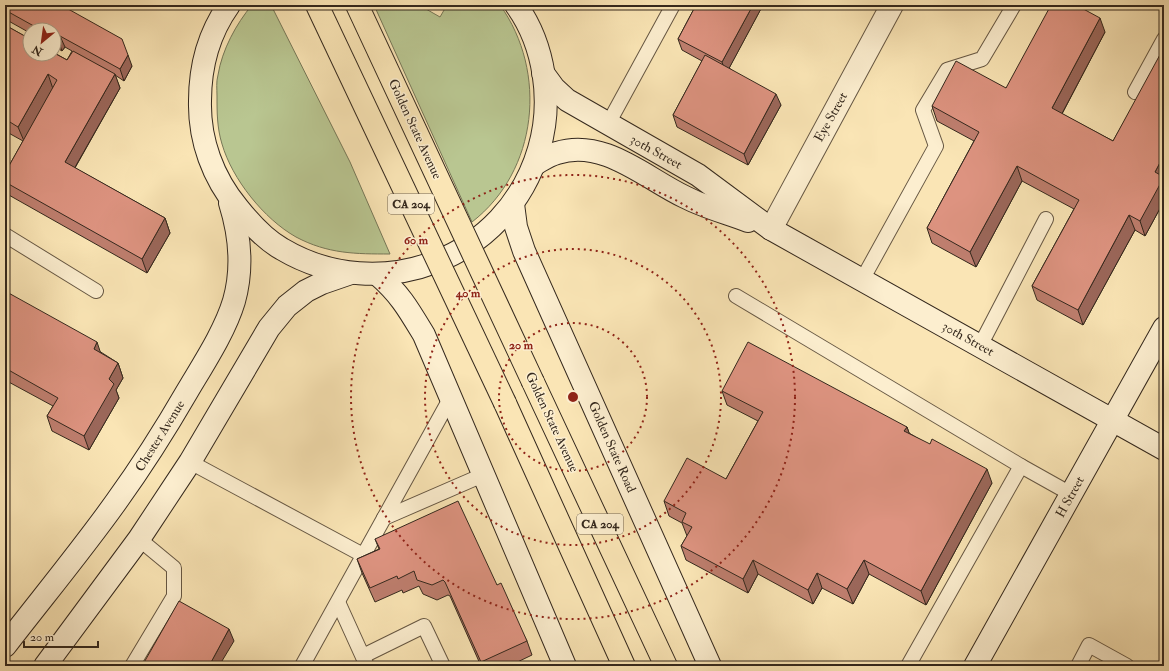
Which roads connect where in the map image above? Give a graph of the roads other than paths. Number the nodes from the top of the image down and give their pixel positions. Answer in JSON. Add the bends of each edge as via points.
{"nodes":[{"id":1,"x":317,"y":5,"type":"edge"},
{"id":2,"x":357,"y":5,"type":"edge"},
{"id":3,"x":673,"y":5,"type":"edge"},
{"id":4,"x":892,"y":5,"type":"edge"},
{"id":5,"x":1014,"y":5,"type":"edge"},
{"id":6,"x":517,"y":6,"type":"edge"},
{"id":7,"x":224,"y":8,"type":"edge"},
{"id":8,"x":1164,"y":39,"type":"edge"},
{"id":9,"x":543,"y":73,"type":"junction"},
{"id":10,"x":1135,"y":92,"type":"dead end"},
{"id":11,"x":608,"y":124,"type":"junction"},
{"id":12,"x":535,"y":164,"type":"junction"},
{"id":13,"x":228,"y":196,"type":"junction"},
{"id":14,"x":512,"y":204,"type":"junction"},
{"id":15,"x":1046,"y":219,"type":"dead end"},
{"id":16,"x":771,"y":229,"type":"junction"},
{"id":17,"x":5,"y":234,"type":"edge"},
{"id":18,"x":351,"y":273,"type":"junction"},
{"id":19,"x":378,"y":275,"type":"junction"},
{"id":20,"x":862,"y":280,"type":"junction"},
{"id":21,"x":96,"y":290,"type":"dead end"},
{"id":22,"x":736,"y":296,"type":"dead end"},
{"id":23,"x":1164,"y":328,"type":"edge"},
{"id":24,"x":980,"y":346,"type":"junction"},
{"id":25,"x":450,"y":399,"type":"junction"},
{"id":26,"x":1113,"y":421,"type":"junction"},
{"id":27,"x":1164,"y":449,"type":"edge"},
{"id":28,"x":190,"y":462,"type":"junction"},
{"id":29,"x":1021,"y":466,"type":"junction"},
{"id":30,"x":483,"y":475,"type":"junction"},
{"id":31,"x":1071,"y":494,"type":"junction"},
{"id":32,"x":384,"y":518,"type":"junction"},
{"id":33,"x":139,"y":539,"type":"junction"},
{"id":34,"x":363,"y":555,"type":"junction"},
{"id":35,"x":338,"y":602,"type":"junction"},
{"id":36,"x":5,"y":646,"type":"edge"},
{"id":37,"x":365,"y":661,"type":"edge"},
{"id":38,"x":45,"y":666,"type":"edge"},
{"id":39,"x":132,"y":666,"type":"edge"},
{"id":40,"x":302,"y":666,"type":"edge"},
{"id":41,"x":443,"y":666,"type":"edge"},
{"id":42,"x":565,"y":666,"type":"edge"},
{"id":43,"x":624,"y":666,"type":"edge"},
{"id":44,"x":666,"y":666,"type":"edge"},
{"id":45,"x":710,"y":666,"type":"edge"},
{"id":46,"x":908,"y":666,"type":"edge"},
{"id":47,"x":976,"y":666,"type":"edge"},
{"id":48,"x":1078,"y":666,"type":"edge"},
{"id":49,"x":1127,"y":666,"type":"edge"}],
"edges":[{"from":1,"to":43,"type":"highway","number":"CA 204","bridge":true,"via":[[505,403]]},
{"from":2,"to":44,"type":"highway","name":"Golden State Avenue","number":"CA 204","bridge":true},
{"from":3,"to":11,"type":"lane"},
{"from":4,"to":16,"type":"main road","name":"Eye Street"},
{"from":5,"to":20,"type":"lane","via":[[982,59],[947,70],[923,110],[936,146]]},
{"from":6,"to":9,"type":"main road","via":[[532,35]]},
{"from":7,"to":13,"type":"main road","via":[[206,54],[200,80],[199,114],[204,143],[214,171]]},
{"from":8,"to":10,"type":"lane"},
{"from":9,"to":11,"type":"main road","name":"30th Street","via":[[554,88],[568,100]]},
{"from":9,"to":12,"type":"main road","via":[[545,119]]},
{"from":11,"to":16,"type":"main road","name":"30th Street","via":[[698,175]]},
{"from":12,"to":14,"type":"main road"},
{"from":12,"to":16,"type":"main road","name":"30th Street","via":[[556,153],[576,149],[592,150],[615,158],[685,198]]},
{"from":13,"to":18,"type":"main road","via":[[252,225],[281,248],[314,265]]},
{"from":13,"to":36,"type":"main road","name":"Chester Avenue","via":[[239,244],[239,276],[233,302],[218,337],[160,438],[116,502]]},
{"from":14,"to":19,"type":"main road","via":[[492,228],[467,247],[439,262],[409,271]]},
{"from":14,"to":45,"type":"main road","name":"Golden State Road","via":[[524,251]]},
{"from":15,"to":24,"type":"lane"},
{"from":16,"to":20,"type":"main road","name":"30th Street"},
{"from":17,"to":21,"type":"lane"},
{"from":18,"to":19,"type":"main road"},
{"from":18,"to":28,"type":"main road","via":[[306,291],[282,312],[269,328]]},
{"from":19,"to":25,"type":"main road","via":[[395,289],[424,335]]},
{"from":20,"to":24,"type":"main road","name":"30th Street"},
{"from":22,"to":29,"type":"lane"},
{"from":23,"to":26,"type":"main road","name":"H Street"},
{"from":24,"to":26,"type":"main road","name":"30th Street"},
{"from":25,"to":30,"type":"main road"},
{"from":25,"to":32,"type":"lane"},
{"from":26,"to":27,"type":"main road","name":"30th Street"},
{"from":26,"to":31,"type":"main road","name":"H Street"},
{"from":28,"to":33,"type":"main road"},
{"from":28,"to":34,"type":"lane"},
{"from":29,"to":31,"type":"lane"},
{"from":29,"to":46,"type":"lane"},
{"from":30,"to":32,"type":"lane"},
{"from":30,"to":42,"type":"main road"},
{"from":31,"to":47,"type":"main road","name":"H Street"},
{"from":32,"to":34,"type":"lane"},
{"from":33,"to":38,"type":"main road"},
{"from":33,"to":39,"type":"lane","via":[[174,568],[174,596]]},
{"from":34,"to":35,"type":"lane"},
{"from":35,"to":37,"type":"lane"},
{"from":35,"to":40,"type":"lane"},
{"from":37,"to":41,"type":"lane","via":[[424,626]]},
{"from":48,"to":49,"type":"lane","via":[[1089,645]]}]}
